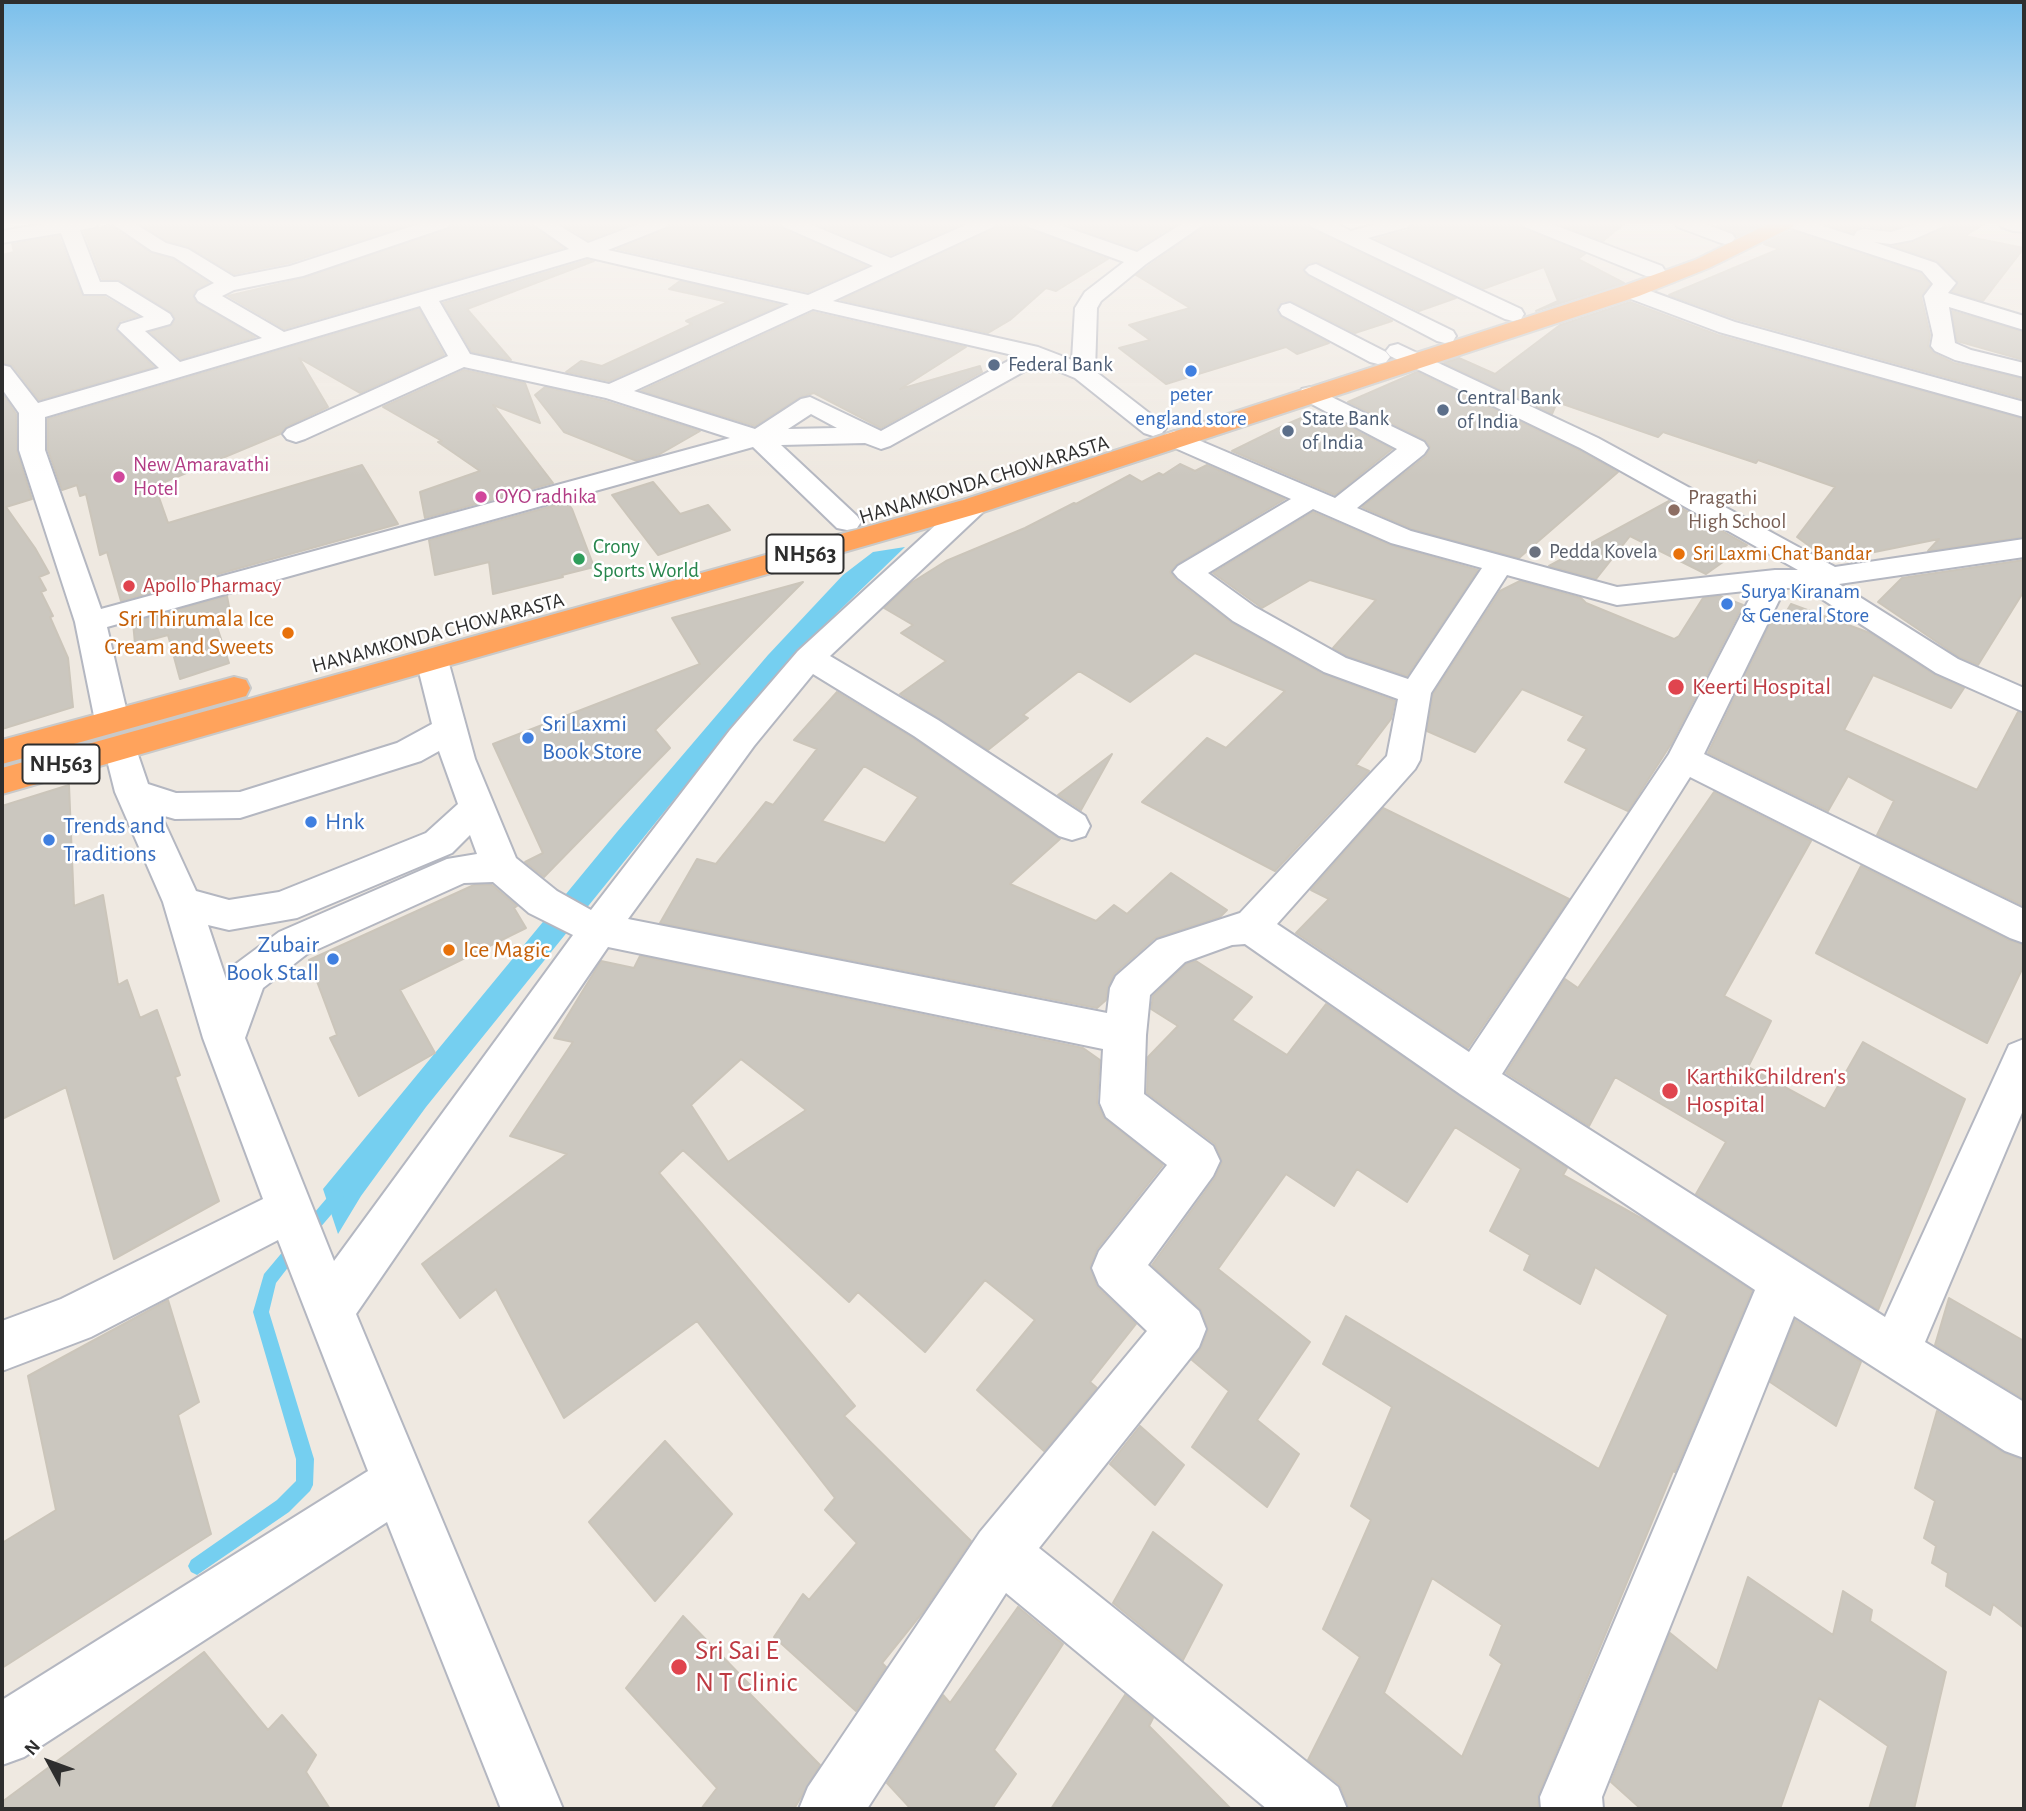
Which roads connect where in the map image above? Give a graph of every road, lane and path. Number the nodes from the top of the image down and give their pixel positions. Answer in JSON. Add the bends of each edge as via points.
{"nodes":[{"id":1,"x":143,"y":308,"type":"edge"},
{"id":2,"x":226,"y":308,"type":"edge"},
{"id":3,"x":397,"y":308,"type":"edge"},
{"id":4,"x":431,"y":308,"type":"edge"},
{"id":5,"x":799,"y":308,"type":"edge"},
{"id":6,"x":841,"y":308,"type":"edge"},
{"id":7,"x":1086,"y":308,"type":"edge"},
{"id":8,"x":1389,"y":308,"type":"edge"},
{"id":9,"x":1499,"y":308,"type":"edge"},
{"id":10,"x":1534,"y":308,"type":"edge"},
{"id":11,"x":1572,"y":308,"type":"edge"},
{"id":12,"x":1675,"y":308,"type":"edge"},
{"id":13,"x":1938,"y":308,"type":"edge"},
{"id":14,"x":1974,"y":308,"type":"edge"},
{"id":15,"x":1290,"y":310,"type":"dead end"},
{"id":16,"x":1513,"y":314,"type":"junction"},
{"id":17,"x":2024,"y":323,"type":"edge"},
{"id":18,"x":1445,"y":336,"type":"junction"},
{"id":19,"x":283,"y":341,"type":"junction"},
{"id":20,"x":1038,"y":354,"type":"junction"},
{"id":21,"x":1398,"y":356,"type":"junction"},
{"id":22,"x":461,"y":359,"type":"junction"},
{"id":23,"x":2024,"y":370,"type":"edge"},
{"id":24,"x":176,"y":371,"type":"junction"},
{"id":25,"x":2,"y":372,"type":"edge"},
{"id":26,"x":1083,"y":373,"type":"junction"},
{"id":27,"x":2024,"y":383,"type":"edge"},
{"id":28,"x":612,"y":392,"type":"junction"},
{"id":29,"x":1311,"y":394,"type":"junction"},
{"id":30,"x":2016,"y":407,"type":"edge"},
{"id":31,"x":32,"y":413,"type":"junction"},
{"id":32,"x":296,"y":434,"type":"dead end"},
{"id":33,"x":1164,"y":434,"type":"junction"},
{"id":34,"x":758,"y":438,"type":"junction"},
{"id":35,"x":1325,"y":504,"type":"junction"},
{"id":36,"x":974,"y":506,"type":"junction"},
{"id":37,"x":847,"y":522,"type":"junction"},
{"id":38,"x":2024,"y":548,"type":"edge"},
{"id":39,"x":1500,"y":564,"type":"junction"},
{"id":40,"x":1820,"y":577,"type":"junction"},
{"id":41,"x":1775,"y":579,"type":"junction"},
{"id":42,"x":90,"y":622,"type":"junction"},
{"id":43,"x":809,"y":658,"type":"junction"},
{"id":44,"x":432,"y":660,"type":"junction"},
{"id":45,"x":1415,"y":693,"type":"junction"},
{"id":46,"x":2024,"y":701,"type":"edge"},
{"id":47,"x":450,"y":729,"type":"junction"},
{"id":48,"x":116,"y":734,"type":"junction"},
{"id":49,"x":2,"y":752,"type":"edge"},
{"id":50,"x":1684,"y":759,"type":"junction"},
{"id":51,"x":2,"y":781,"type":"edge"},
{"id":52,"x":133,"y":792,"type":"junction"},
{"id":53,"x":477,"y":807,"type":"junction"},
{"id":54,"x":1072,"y":825,"type":"dead end"},
{"id":55,"x":501,"y":867,"type":"junction"},
{"id":56,"x":182,"y":902,"type":"junction"},
{"id":57,"x":573,"y":917,"type":"junction"},
{"id":58,"x":2024,"y":926,"type":"edge"},
{"id":59,"x":1251,"y":928,"type":"junction"},
{"id":60,"x":1125,"y":1035,"type":"junction"},
{"id":61,"x":224,"y":1038,"type":"junction"},
{"id":62,"x":2024,"y":1058,"type":"edge"},
{"id":63,"x":1475,"y":1080,"type":"junction"},
{"id":64,"x":291,"y":1209,"type":"junction"},
{"id":65,"x":1784,"y":1279,"type":"junction"},
{"id":66,"x":330,"y":1310,"type":"junction"},
{"id":67,"x":2,"y":1346,"type":"edge"},
{"id":68,"x":1895,"y":1353,"type":"junction"},
{"id":69,"x":2024,"y":1433,"type":"edge"},
{"id":70,"x":400,"y":1482,"type":"junction"},
{"id":71,"x":1000,"y":1552,"type":"junction"},
{"id":72,"x":2,"y":1735,"type":"edge"},
{"id":73,"x":531,"y":1809,"type":"edge"},
{"id":74,"x":830,"y":1809,"type":"edge"},
{"id":75,"x":1316,"y":1809,"type":"edge"},
{"id":76,"x":1572,"y":1809,"type":"edge"}],
"edges":[{"from":1,"to":24,"type":"street","via":[[162,319],[129,329]]},
{"from":2,"to":19,"type":"street"},
{"from":3,"to":19,"type":"street"},
{"from":4,"to":22,"type":"street"},
{"from":5,"to":28,"type":"street"},
{"from":6,"to":20,"type":"street"},
{"from":7,"to":26,"type":"street"},
{"from":8,"to":18,"type":"street"},
{"from":9,"to":16,"type":"street"},
{"from":10,"to":16,"type":"highway","name":"HANAMKONDA CHOWARASTA","number":"NH563"},
{"from":11,"to":21,"type":"highway","number":"NH563"},
{"from":12,"to":30,"type":"street","via":[[1727,327]]},
{"from":13,"to":23,"type":"street","via":[[1943,346]]},
{"from":14,"to":17,"type":"street"},
{"from":15,"to":21,"type":"street"},
{"from":16,"to":18,"type":"highway","name":"HANAMKONDA CHOWARASTA","number":"NH563"},
{"from":18,"to":21,"type":"highway","name":"HANAMKONDA CHOWARASTA","number":"NH563"},
{"from":19,"to":24,"type":"street"},
{"from":20,"to":26,"type":"street"},
{"from":20,"to":34,"type":"street","via":[[881,441],[869,435]]},
{"from":21,"to":29,"type":"highway","number":"NH563"},
{"from":21,"to":33,"type":"highway","name":"HANAMKONDA CHOWARASTA","number":"NH563"},
{"from":21,"to":40,"type":"street","via":[[1589,443]]},
{"from":22,"to":28,"type":"street"},
{"from":22,"to":32,"type":"street"},
{"from":24,"to":31,"type":"street"},
{"from":25,"to":31,"type":"street"},
{"from":26,"to":33,"type":"street"},
{"from":27,"to":30,"type":"street"},
{"from":28,"to":34,"type":"street"},
{"from":29,"to":33,"type":"highway","number":"NH563"},
{"from":29,"to":35,"type":"street","via":[[1415,448]]},
{"from":31,"to":42,"type":"street","via":[[22,453]]},
{"from":33,"to":35,"type":"street"},
{"from":33,"to":36,"type":"highway","number":"NH563"},
{"from":33,"to":37,"type":"highway","name":"HANAMKONDA CHOWARASTA","number":"NH563"},
{"from":34,"to":37,"type":"street"},
{"from":34,"to":42,"type":"street"},
{"from":35,"to":39,"type":"street","via":[[1401,537]]},
{"from":35,"to":45,"type":"street","via":[[1188,572],[1244,614],[1335,664]]},
{"from":36,"to":43,"type":"street"},
{"from":36,"to":44,"type":"highway","number":"NH563"},
{"from":37,"to":48,"type":"highway","name":"HANAMKONDA CHOWARASTA","number":"NH563"},
{"from":38,"to":40,"type":"street"},
{"from":39,"to":41,"type":"street","via":[[1617,596]]},
{"from":39,"to":45,"type":"street"},
{"from":40,"to":41,"type":"street"},
{"from":40,"to":46,"type":"street","via":[[1947,666]]},
{"from":41,"to":50,"type":"street"},
{"from":42,"to":48,"type":"street"},
{"from":43,"to":54,"type":"street","via":[[926,728]]},
{"from":43,"to":57,"type":"street","via":[[742,738]]},
{"from":44,"to":47,"type":"street"},
{"from":44,"to":48,"type":"highway","number":"NH563"},
{"from":45,"to":59,"type":"street","via":[[1404,760]]},
{"from":47,"to":52,"type":"street","via":[[409,752],[240,805],[175,806]]},
{"from":47,"to":53,"type":"street"},
{"from":48,"to":49,"type":"highway","name":"HANAMKONDA CHOWARASTA","number":"NH563"},
{"from":48,"to":51,"type":"highway","number":"NH563"},
{"from":48,"to":52,"type":"street"},
{"from":50,"to":58,"type":"street"},
{"from":50,"to":63,"type":"street"},
{"from":52,"to":56,"type":"street"},
{"from":53,"to":55,"type":"street"},
{"from":53,"to":56,"type":"street","via":[[439,844],[283,907],[229,915]]},
{"from":55,"to":57,"type":"street"},
{"from":55,"to":61,"type":"street","via":[[460,869],[293,943],[247,978]]},
{"from":56,"to":61,"type":"street"},
{"from":57,"to":60,"type":"street"},
{"from":57,"to":66,"type":"street"},
{"from":59,"to":60,"type":"street","via":[[1230,930],[1171,951],[1130,988]]},
{"from":59,"to":63,"type":"street"},
{"from":60,"to":71,"type":"street","via":[[1122,1103],[1197,1161],[1116,1268],[1181,1329]]},
{"from":61,"to":64,"type":"street"},
{"from":62,"to":68,"type":"street"},
{"from":63,"to":65,"type":"street"},
{"from":64,"to":66,"type":"street"},
{"from":64,"to":67,"type":"street","via":[[73,1319]]},
{"from":65,"to":68,"type":"street"},
{"from":65,"to":76,"type":"street","via":[[1571,1797]]},
{"from":66,"to":70,"type":"street"},
{"from":68,"to":69,"type":"street"},
{"from":70,"to":72,"type":"street"},
{"from":70,"to":73,"type":"street"},
{"from":71,"to":74,"type":"street"},
{"from":71,"to":75,"type":"street"}]}
